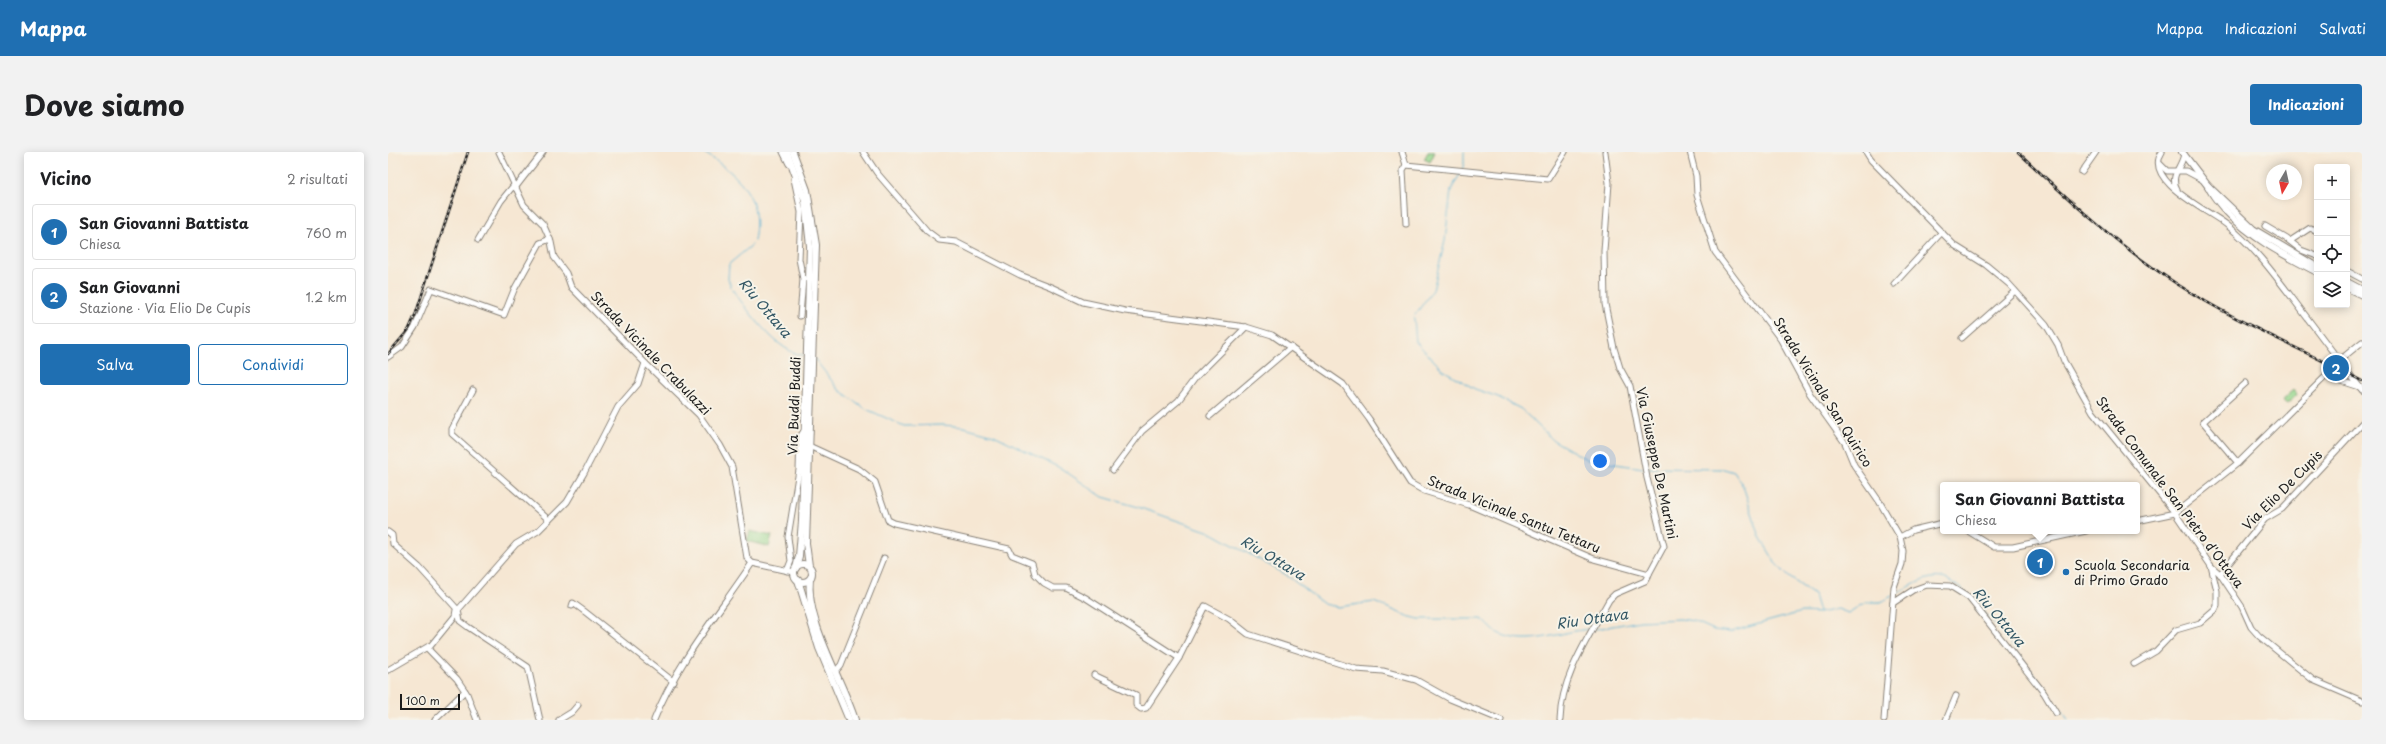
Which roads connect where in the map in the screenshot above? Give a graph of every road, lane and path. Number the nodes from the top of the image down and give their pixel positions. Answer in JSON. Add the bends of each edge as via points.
{"nodes":[{"id":1,"x":499,"y":152,"type":"edge"},
{"id":2,"x":543,"y":152,"type":"edge"},
{"id":3,"x":783,"y":152,"type":"edge"},
{"id":4,"x":788,"y":152,"type":"edge"},
{"id":5,"x":793,"y":152,"type":"edge"},
{"id":6,"x":863,"y":152,"type":"edge"},
{"id":7,"x":1402,"y":152,"type":"edge"},
{"id":8,"x":1565,"y":152,"type":"edge"},
{"id":9,"x":1605,"y":152,"type":"edge"},
{"id":10,"x":1690,"y":152,"type":"edge"},
{"id":11,"x":1866,"y":152,"type":"edge"},
{"id":12,"x":2096,"y":152,"type":"edge"},
{"id":13,"x":2161,"y":153,"type":"edge"},
{"id":14,"x":2183,"y":153,"type":"edge"},
{"id":15,"x":1406,"y":164,"type":"junction"},
{"id":16,"x":2160,"y":164,"type":"junction"},
{"id":17,"x":2177,"y":170,"type":"junction"},
{"id":18,"x":2082,"y":172,"type":"dead end"},
{"id":19,"x":2206,"y":184,"type":"junction"},
{"id":20,"x":515,"y":187,"type":"junction"},
{"id":21,"x":2178,"y":192,"type":"junction"},
{"id":22,"x":801,"y":221,"type":"junction"},
{"id":23,"x":1406,"y":224,"type":"dead end"},
{"id":24,"x":2265,"y":226,"type":"dead end"},
{"id":25,"x":2314,"y":230,"type":"edge"},
{"id":26,"x":1942,"y":232,"type":"junction"},
{"id":27,"x":809,"y":234,"type":"junction"},
{"id":28,"x":550,"y":239,"type":"junction"},
{"id":29,"x":478,"y":240,"type":"dead end"},
{"id":30,"x":2290,"y":241,"type":"junction"},
{"id":31,"x":2314,"y":255,"type":"edge"},
{"id":32,"x":2314,"y":265,"type":"edge"},
{"id":33,"x":2314,"y":270,"type":"edge"},
{"id":34,"x":2349,"y":272,"type":"edge"},
{"id":35,"x":2362,"y":279,"type":"edge"},
{"id":36,"x":1894,"y":284,"type":"dead end"},
{"id":37,"x":2350,"y":284,"type":"edge"},
{"id":38,"x":2350,"y":289,"type":"edge"},
{"id":39,"x":2362,"y":290,"type":"edge"},
{"id":40,"x":2015,"y":291,"type":"junction"},
{"id":41,"x":2362,"y":295,"type":"edge"},
{"id":42,"x":800,"y":316,"type":"dead end"},
{"id":43,"x":1246,"y":327,"type":"junction"},
{"id":44,"x":1962,"y":338,"type":"dead end"},
{"id":45,"x":2362,"y":342,"type":"edge"},
{"id":46,"x":1291,"y":347,"type":"junction"},
{"id":47,"x":810,"y":348,"type":"junction"},
{"id":48,"x":388,"y":357,"type":"edge"},
{"id":49,"x":2340,"y":360,"type":"junction"},
{"id":50,"x":645,"y":363,"type":"junction"},
{"id":51,"x":809,"y":363,"type":"junction"},
{"id":52,"x":2246,"y":383,"type":"dead end"},
{"id":53,"x":2361,"y":389,"type":"edge"},
{"id":54,"x":473,"y":390,"type":"dead end"},
{"id":55,"x":1210,"y":416,"type":"dead end"},
{"id":56,"x":2362,"y":424,"type":"edge"},
{"id":57,"x":804,"y":431,"type":"junction"},
{"id":58,"x":809,"y":446,"type":"junction"},
{"id":59,"x":2238,"y":463,"type":"junction"},
{"id":60,"x":1114,"y":470,"type":"dead end"},
{"id":61,"x":796,"y":486,"type":"junction"},
{"id":62,"x":803,"y":492,"type":"junction"},
{"id":63,"x":2175,"y":514,"type":"junction"},
{"id":64,"x":549,"y":520,"type":"junction"},
{"id":65,"x":2140,"y":520,"type":"edge"},
{"id":66,"x":1940,"y":524,"type":"edge"},
{"id":67,"x":388,"y":532,"type":"edge"},
{"id":68,"x":1973,"y":534,"type":"edge"},
{"id":69,"x":2072,"y":534,"type":"edge"},
{"id":70,"x":1900,"y":537,"type":"junction"},
{"id":71,"x":884,"y":558,"type":"dead end"},
{"id":72,"x":752,"y":563,"type":"junction"},
{"id":73,"x":809,"y":566,"type":"junction"},
{"id":74,"x":2211,"y":566,"type":"junction"},
{"id":75,"x":792,"y":570,"type":"junction"},
{"id":76,"x":1649,"y":574,"type":"junction"},
{"id":77,"x":2220,"y":574,"type":"junction"},
{"id":78,"x":810,"y":578,"type":"junction"},
{"id":79,"x":798,"y":580,"type":"junction"},
{"id":80,"x":1893,"y":598,"type":"junction"},
{"id":81,"x":572,"y":606,"type":"dead end"},
{"id":82,"x":457,"y":610,"type":"junction"},
{"id":83,"x":429,"y":646,"type":"junction"},
{"id":84,"x":1179,"y":658,"type":"junction"},
{"id":85,"x":2134,"y":664,"type":"dead end"},
{"id":86,"x":388,"y":670,"type":"edge"},
{"id":87,"x":835,"y":672,"type":"junction"},
{"id":88,"x":1094,"y":674,"type":"dead end"},
{"id":89,"x":674,"y":682,"type":"junction"},
{"id":90,"x":465,"y":691,"type":"junction"},
{"id":91,"x":1956,"y":696,"type":"dead end"},
{"id":92,"x":2362,"y":701,"type":"edge"},
{"id":93,"x":578,"y":704,"type":"dead end"},
{"id":94,"x":2056,"y":713,"type":"dead end"},
{"id":95,"x":435,"y":720,"type":"edge"},
{"id":96,"x":477,"y":720,"type":"edge"},
{"id":97,"x":540,"y":720,"type":"edge"},
{"id":98,"x":559,"y":720,"type":"edge"},
{"id":99,"x":654,"y":720,"type":"edge"},
{"id":100,"x":849,"y":720,"type":"edge"},
{"id":101,"x":855,"y":720,"type":"edge"},
{"id":102,"x":1501,"y":720,"type":"edge"},
{"id":103,"x":1560,"y":720,"type":"edge"},
{"id":104,"x":1884,"y":720,"type":"edge"},
{"id":105,"x":1946,"y":720,"type":"edge"}],
"edges":[{"from":1,"to":20,"type":"street","name":"Strada Vicinale Crabulazzi"},
{"from":2,"to":20,"type":"street"},
{"from":3,"to":22,"type":"street","via":[[798,193]]},
{"from":4,"to":27,"type":"main road","name":"Via Buddi Buddi","via":[[805,201]]},
{"from":5,"to":47,"type":"main road","name":"Via Buddi Buddi","via":[[807,190],[815,230],[816,266]]},
{"from":6,"to":43,"type":"street","name":"Strada Vicinale Santu Tettaru","via":[[877,173],[927,231],[939,240],[956,242],[1020,275],[1083,302],[1125,311]]},
{"from":7,"to":15,"type":"street"},
{"from":8,"to":15,"type":"street","via":[[1548,179]]},
{"from":9,"to":76,"type":"street","name":"Via Giuseppe De Martini","via":[[1609,183],[1604,251],[1606,304],[1614,348],[1620,368],[1630,386],[1647,478],[1664,546]]},
{"from":10,"to":70,"type":"street","name":"Strada Vicinale San Quirico","via":[[1696,176],[1697,195],[1715,252],[1781,340],[1810,394],[1845,443],[1854,465]]},
{"from":11,"to":26,"type":"street","name":"Strada Comunale San Pietro d'Ottava"},
{"from":12,"to":18,"type":"street"},
{"from":13,"to":16,"type":"street"},
{"from":14,"to":17,"type":"street","via":[[2182,164]]},
{"from":14,"to":19,"type":"main road"},
{"from":15,"to":23,"type":"street","via":[[1403,170]]},
{"from":16,"to":17,"type":"street","via":[[2167,171]]},
{"from":16,"to":21,"type":"street","via":[[2160,170],[2167,183]]},
{"from":17,"to":19,"type":"street","via":[[2186,171]]},
{"from":17,"to":21,"type":"street","via":[[2173,180]]},
{"from":19,"to":32,"type":"main road","via":[[2253,229]]},
{"from":19,"to":33,"type":"main road","via":[[2217,200],[2248,233],[2277,252]]},
{"from":20,"to":28,"type":"street","name":"Strada Vicinale Crabulazzi","via":[[524,205],[543,224]]},
{"from":20,"to":29,"type":"street","via":[[501,201]]},
{"from":21,"to":49,"type":"street","via":[[2227,225],[2259,255]]},
{"from":22,"to":27,"type":"street"},
{"from":22,"to":42,"type":"street","via":[[799,259],[803,279]]},
{"from":24,"to":30,"type":"street"},
{"from":25,"to":30,"type":"street","via":[[2310,228]]},
{"from":26,"to":36,"type":"street"},
{"from":26,"to":40,"type":"street","name":"Strada Comunale San Pietro d'Ottava","via":[[1954,245],[1986,265]]},
{"from":27,"to":47,"type":"main road","name":"Via Buddi Buddi"},
{"from":28,"to":48,"type":"street","via":[[540,243],[514,290],[504,315],[431,289],[415,327],[402,347]]},
{"from":28,"to":50,"type":"street","name":"Strada Vicinale Crabulazzi","via":[[554,257],[566,273],[571,287]]},
{"from":30,"to":31,"type":"street","via":[[2301,250]]},
{"from":34,"to":35,"type":"street"},
{"from":37,"to":39,"type":"main road"},
{"from":38,"to":41,"type":"main road"},
{"from":40,"to":44,"type":"street"},
{"from":40,"to":63,"type":"street","name":"Strada Comunale San Pietro d'Ottava","via":[[2046,326],[2098,418]]},
{"from":43,"to":46,"type":"street","name":"Strada Vicinale Santu Tettaru","via":[[1272,335]]},
{"from":43,"to":60,"type":"street","via":[[1196,377],[1178,401],[1142,430]]},
{"from":45,"to":49,"type":"street"},
{"from":46,"to":55,"type":"street"},
{"from":46,"to":76,"type":"street","name":"Strada Vicinale Santu Tettaru","via":[[1343,384],[1410,483],[1424,491],[1469,505],[1594,560]]},
{"from":47,"to":51,"type":"main road","name":"Via Buddi Buddi"},
{"from":49,"to":53,"type":"street"},
{"from":50,"to":64,"type":"street","via":[[638,384],[618,407],[570,496]]},
{"from":50,"to":72,"type":"street","name":"Strada Vicinale Crabulazzi","via":[[699,415],[732,467],[747,558]]},
{"from":51,"to":57,"type":"main road","name":"Via Buddi Buddi"},
{"from":51,"to":58,"type":"main road","name":"Via Buddi Buddi"},
{"from":52,"to":59,"type":"street","via":[[2203,422]]},
{"from":53,"to":59,"type":"street","via":[[2326,376]]},
{"from":54,"to":64,"type":"street","via":[[452,428],[452,434]]},
{"from":56,"to":77,"type":"street","name":"Via Elio De Cupis","via":[[2282,510],[2265,519]]},
{"from":57,"to":61,"type":"street","via":[[800,437]]},
{"from":57,"to":62,"type":"main road","name":"Via Buddi Buddi"},
{"from":58,"to":73,"type":"main road","name":"Via Buddi Buddi","via":[[806,556]]},
{"from":58,"to":84,"type":"street","via":[[859,469],[875,482],[888,520],[1009,549],[1012,555],[1032,563],[1035,574],[1044,583],[1053,588],[1066,588],[1086,598]]},
{"from":59,"to":63,"type":"street"},
{"from":61,"to":62,"type":"street"},
{"from":61,"to":75,"type":"street","via":[[788,537]]},
{"from":62,"to":75,"type":"main road","name":"Via Buddi Buddi","via":[[802,537]]},
{"from":63,"to":65,"type":"street"},
{"from":63,"to":74,"type":"street","name":"Strada Comunale San Pietro d'Ottava"},
{"from":64,"to":82,"type":"street","via":[[538,531],[516,544]]},
{"from":66,"to":70,"type":"street","via":[[1914,530]]},
{"from":67,"to":82,"type":"street","via":[[392,535],[393,544],[419,567]]},
{"from":68,"to":69,"type":"street","via":[[1994,547],[2013,547]]},
{"from":70,"to":80,"type":"street","name":"Strada Vicinale San Quirico","via":[[1902,564]]},
{"from":71,"to":87,"type":"street","via":[[841,665]]},
{"from":72,"to":75,"type":"street"},
{"from":72,"to":89,"type":"street","via":[[712,619]]},
{"from":73,"to":75,"type":"main road","via":[[803,564]]},
{"from":73,"to":78,"type":"main road","via":[[812,572]]},
{"from":74,"to":77,"type":"street","name":"Strada Comunale San Pietro d'Ottava"},
{"from":74,"to":85,"type":"street","via":[[2216,591],[2215,610],[2200,623],[2176,630],[2156,652]]},
{"from":75,"to":79,"type":"main road"},
{"from":76,"to":103,"type":"street","name":"Via Giuseppe De Martini","via":[[1645,581],[1615,594],[1609,600],[1566,686],[1560,706]]},
{"from":77,"to":92,"type":"street","name":"Strada Comunale San Pietro d'Ottava","via":[[2242,607],[2251,627],[2280,655],[2313,680]]},
{"from":78,"to":79,"type":"main road","via":[[803,582]]},
{"from":78,"to":87,"type":"main road","via":[[812,604],[824,646]]},
{"from":79,"to":100,"type":"main road","via":[[819,648]]},
{"from":80,"to":94,"type":"street","via":[[1927,584],[1950,586],[1969,598],[2044,693]]},
{"from":80,"to":104,"type":"street","name":"Strada Vicinale San Quirico"},
{"from":81,"to":89,"type":"street","via":[[574,604],[584,611]]},
{"from":82,"to":83,"type":"street","via":[[455,616]]},
{"from":82,"to":97,"type":"street","via":[[460,621],[468,628],[528,667]]},
{"from":83,"to":86,"type":"street"},
{"from":83,"to":90,"type":"street","via":[[430,652],[441,661]]},
{"from":84,"to":88,"type":"street","via":[[1146,708],[1141,709],[1136,705],[1136,695]]},
{"from":84,"to":102,"type":"street","via":[[1205,606],[1230,618],[1248,634],[1356,669],[1383,671],[1416,680],[1450,699]]},
{"from":87,"to":101,"type":"main road"},
{"from":89,"to":99,"type":"street"},
{"from":90,"to":95,"type":"street"},
{"from":90,"to":96,"type":"street"},
{"from":91,"to":105,"type":"street"},
{"from":93,"to":98,"type":"street","via":[[572,712]]}]}
